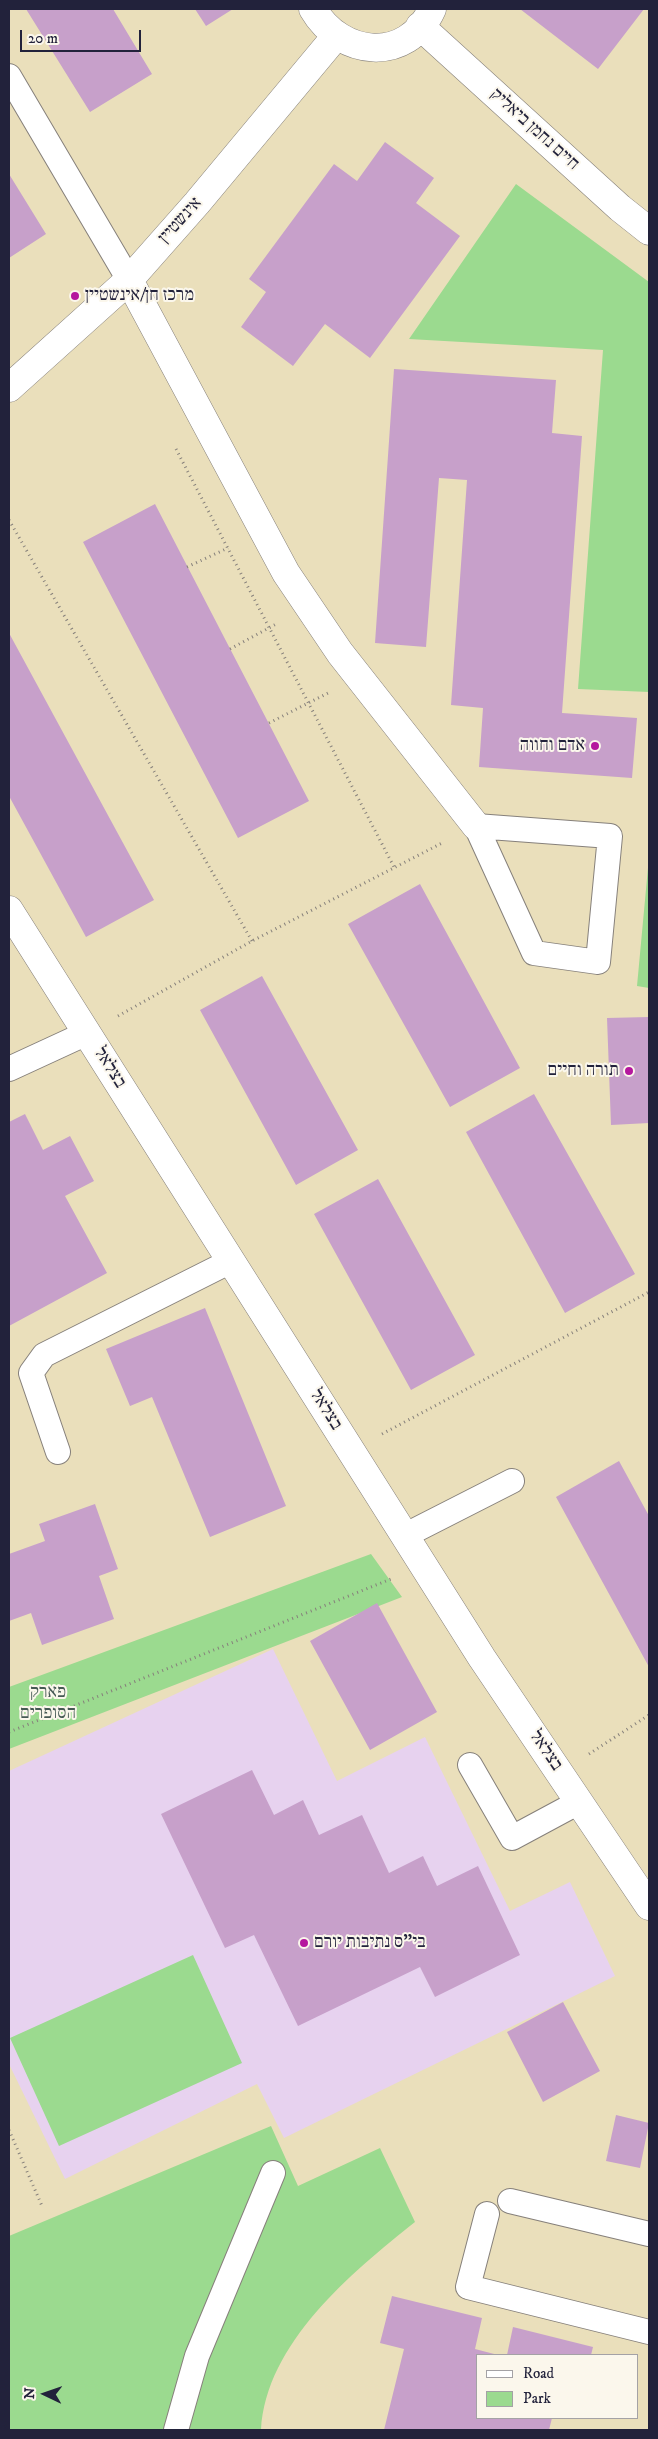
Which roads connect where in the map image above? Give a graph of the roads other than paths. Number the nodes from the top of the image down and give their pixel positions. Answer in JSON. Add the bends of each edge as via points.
{"nodes":[{"id":1,"x":313,"y":9,"type":"edge"},
{"id":2,"x":426,"y":18,"type":"edge"},
{"id":3,"x":336,"y":36,"type":"junction"},
{"id":4,"x":9,"y":76,"type":"edge"},
{"id":5,"x":649,"y":231,"type":"edge"},
{"id":6,"x":129,"y":280,"type":"junction"},
{"id":7,"x":9,"y":388,"type":"edge"},
{"id":8,"x":476,"y":826,"type":"junction"},
{"id":9,"x":9,"y":910,"type":"edge"},
{"id":10,"x":87,"y":1033,"type":"junction"},
{"id":11,"x":9,"y":1069,"type":"edge"},
{"id":12,"x":231,"y":1261,"type":"junction"},
{"id":13,"x":58,"y":1452,"type":"dead end"},
{"id":14,"x":512,"y":1481,"type":"dead end"},
{"id":15,"x":404,"y":1536,"type":"junction"},
{"id":16,"x":470,"y":1765,"type":"dead end"},
{"id":17,"x":579,"y":1802,"type":"junction"},
{"id":18,"x":649,"y":1906,"type":"edge"},
{"id":19,"x":273,"y":2173,"type":"dead end"},
{"id":20,"x":510,"y":2201,"type":"dead end"},
{"id":21,"x":487,"y":2214,"type":"dead end"},
{"id":22,"x":649,"y":2234,"type":"edge"},
{"id":23,"x":649,"y":2332,"type":"edge"},
{"id":24,"x":176,"y":2430,"type":"edge"}],
"edges":[{"from":1,"to":3,"type":"street","via":[[321,23]]},
{"from":2,"to":3,"type":"street","via":[[406,38],[389,46],[370,48],[352,45]]},
{"from":2,"to":5,"type":"street","name":"חיים נחמן ביאליק","via":[[620,208]]},
{"from":3,"to":6,"type":"street","name":"אינשטיין","via":[[197,204]]},
{"from":4,"to":6,"type":"lane"},
{"from":6,"to":7,"type":"street","name":"אינשטיין"},
{"from":6,"to":8,"type":"street","via":[[286,572],[340,653]]},
{"from":8,"to":8,"type":"lane","via":[[534,953],[598,962],[610,836]]},
{"from":9,"to":10,"type":"street","name":"בצלאל"},
{"from":10,"to":11,"type":"lane"},
{"from":10,"to":12,"type":"street","name":"בצלאל"},
{"from":12,"to":13,"type":"lane","via":[[44,1355],[31,1373]]},
{"from":12,"to":15,"type":"street","name":"בצלאל"},
{"from":14,"to":15,"type":"lane"},
{"from":15,"to":17,"type":"street","name":"בצלאל"},
{"from":16,"to":17,"type":"lane","via":[[512,1838]]},
{"from":17,"to":18,"type":"street","name":"בצלאל"},
{"from":19,"to":24,"type":"lane","via":[[197,2356]]},
{"from":20,"to":22,"type":"lane"},
{"from":21,"to":23,"type":"lane","via":[[468,2287]]}]}
